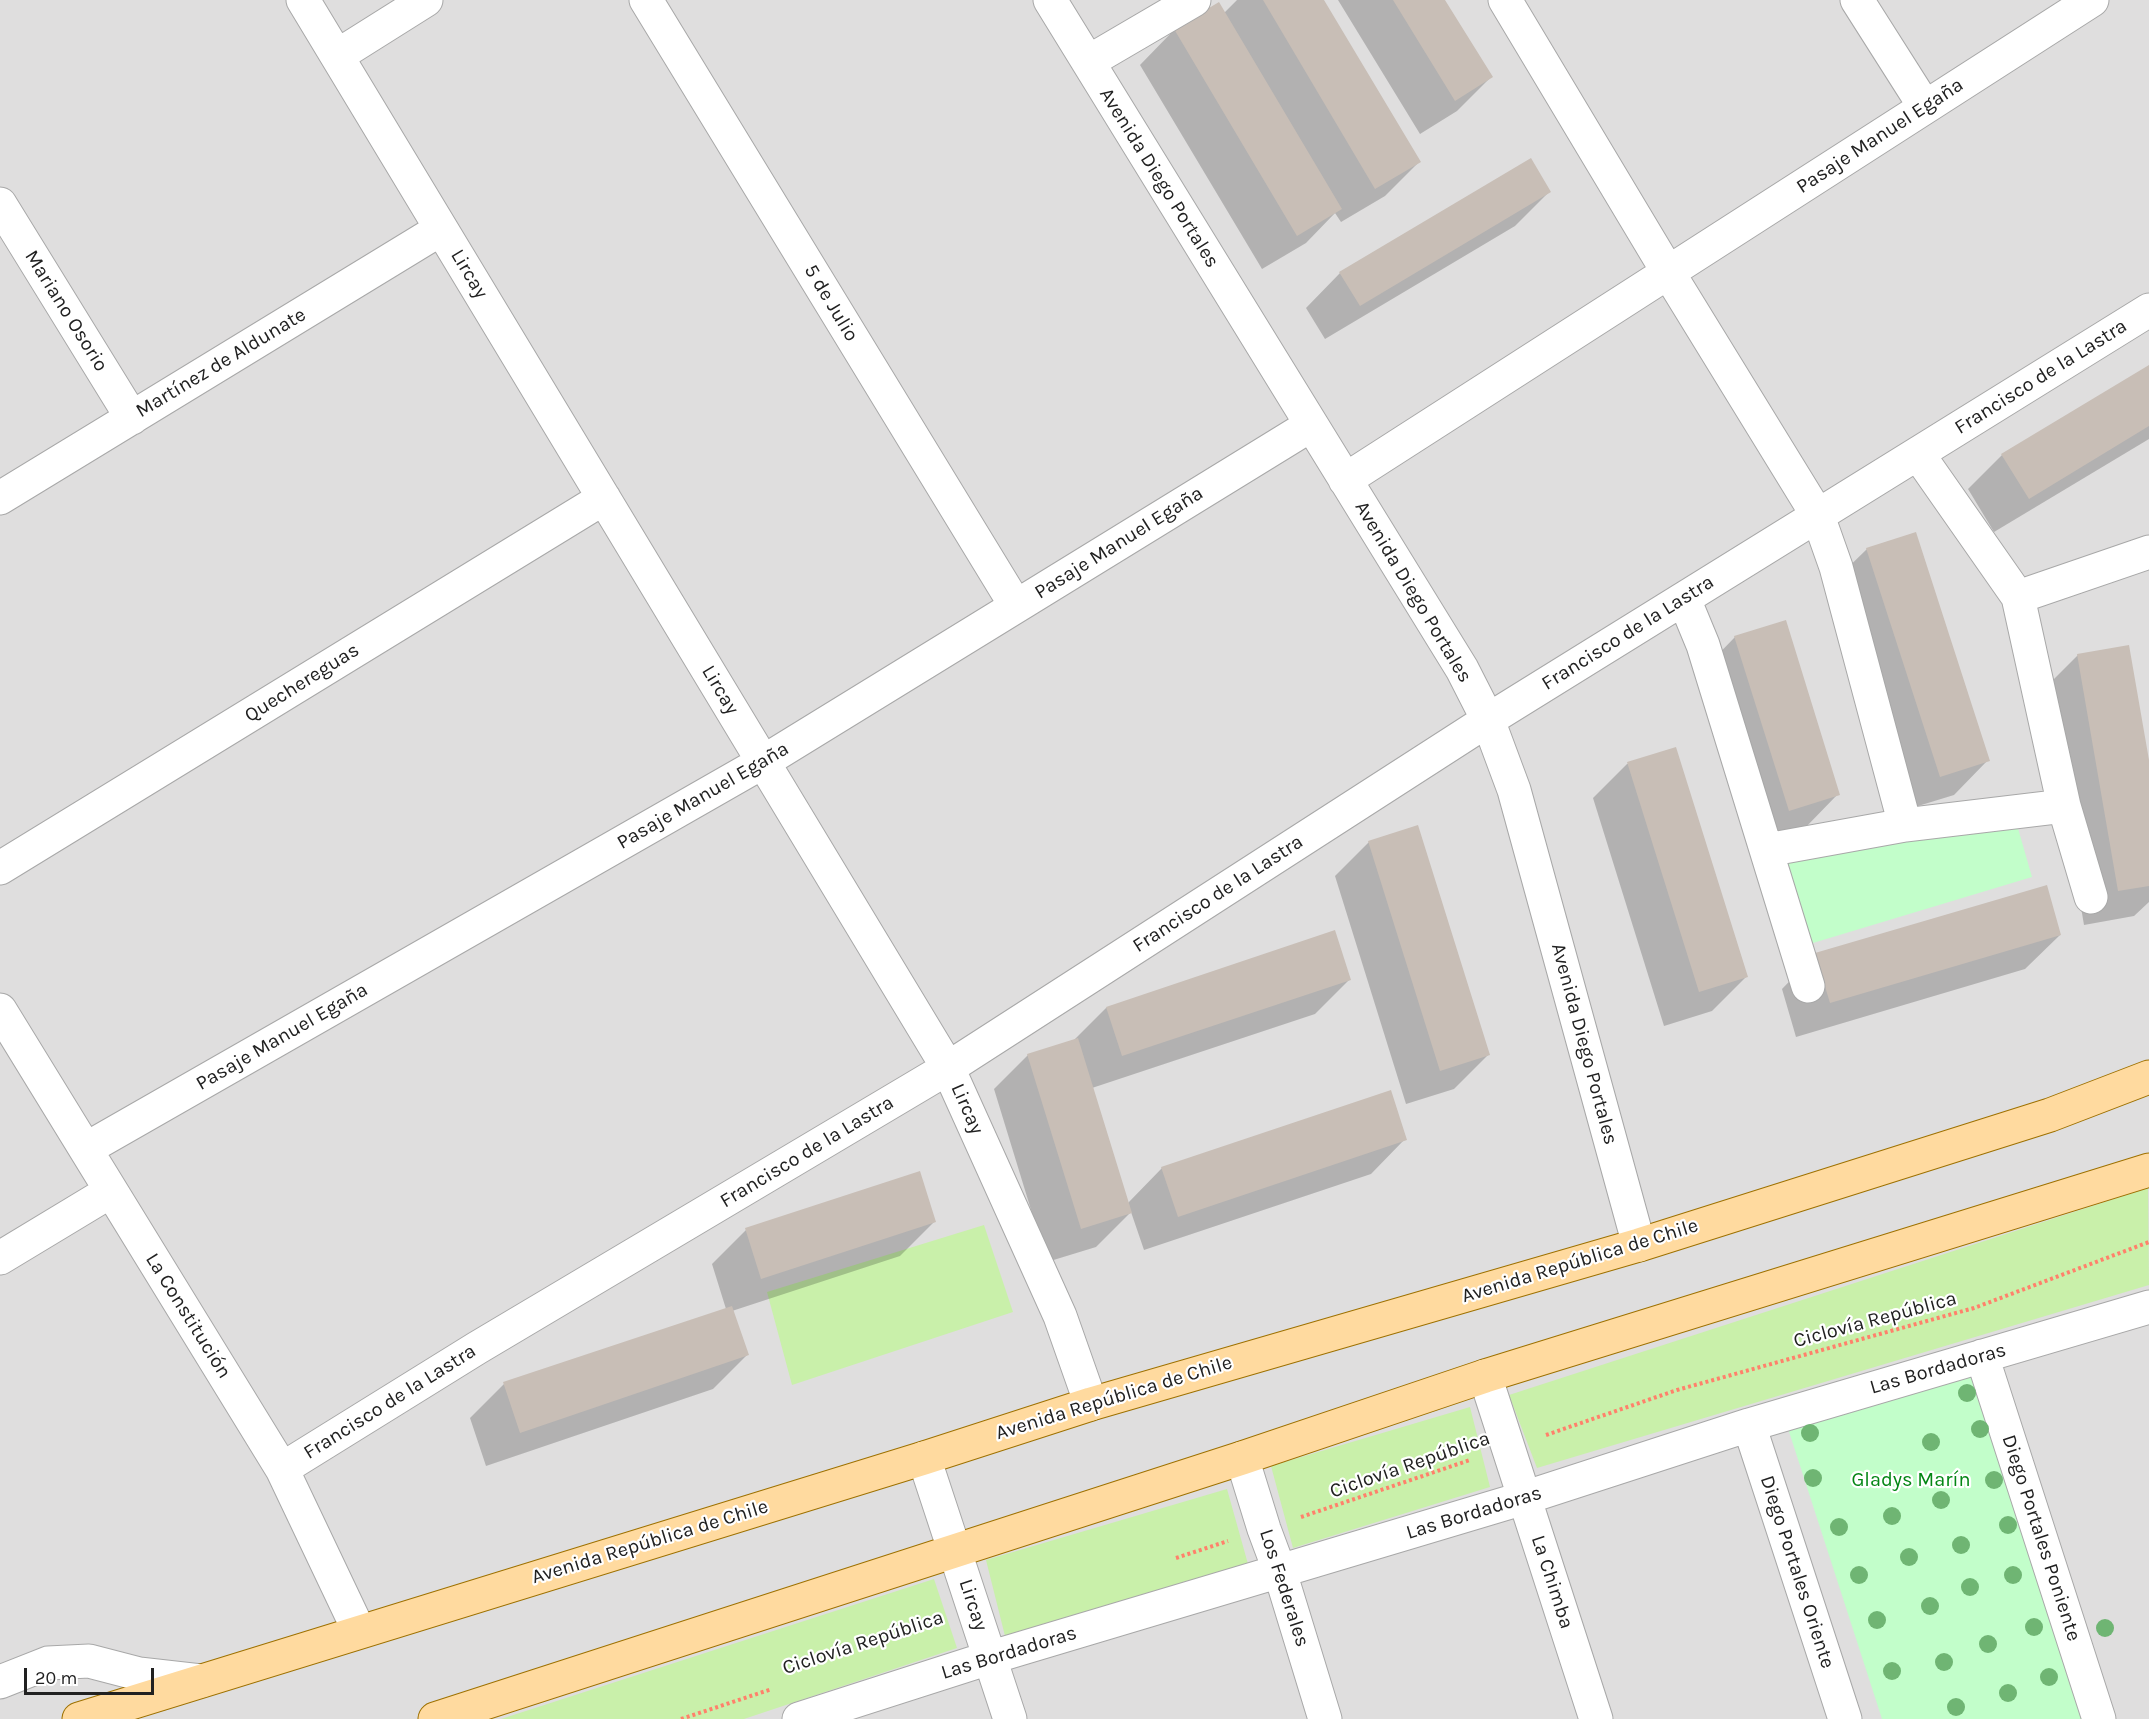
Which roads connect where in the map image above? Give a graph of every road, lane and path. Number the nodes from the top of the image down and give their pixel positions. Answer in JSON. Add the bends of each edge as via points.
{"nodes":[{"id":1,"x":303,"y":0,"type":"edge"},
{"id":2,"x":426,"y":0,"type":"edge"},
{"id":3,"x":646,"y":0,"type":"edge"},
{"id":4,"x":1050,"y":0,"type":"edge"},
{"id":5,"x":1194,"y":0,"type":"edge"},
{"id":6,"x":1505,"y":0,"type":"edge"},
{"id":7,"x":1857,"y":0,"type":"edge"},
{"id":8,"x":2092,"y":0,"type":"edge"},
{"id":9,"x":337,"y":56,"type":"junction"},
{"id":10,"x":1088,"y":62,"type":"junction"},
{"id":11,"x":1925,"y":107,"type":"junction"},
{"id":12,"x":0,"y":204,"type":"edge"},
{"id":13,"x":441,"y":229,"type":"junction"},
{"id":14,"x":1668,"y":272,"type":"junction"},
{"id":15,"x":2149,"y":310,"type":"edge"},
{"id":16,"x":132,"y":418,"type":"junction"},
{"id":17,"x":1311,"y":425,"type":"junction"},
{"id":18,"x":1918,"y":454,"type":"junction"},
{"id":19,"x":1345,"y":480,"type":"junction"},
{"id":20,"x":0,"y":498,"type":"edge"},
{"id":21,"x":603,"y":498,"type":"junction"},
{"id":22,"x":1818,"y":516,"type":"junction"},
{"id":23,"x":2149,"y":552,"type":"edge"},
{"id":24,"x":2018,"y":597,"type":"junction"},
{"id":25,"x":1684,"y":599,"type":"junction"},
{"id":26,"x":1017,"y":606,"type":"junction"},
{"id":27,"x":1488,"y":720,"type":"junction"},
{"id":28,"x":764,"y":762,"type":"junction"},
{"id":29,"x":2064,"y":806,"type":"junction"},
{"id":30,"x":1905,"y":825,"type":"junction"},
{"id":31,"x":1767,"y":850,"type":"junction"},
{"id":32,"x":0,"y":868,"type":"edge"},
{"id":33,"x":2091,"y":897,"type":"dead end"},
{"id":34,"x":1808,"y":986,"type":"dead end"},
{"id":35,"x":0,"y":1010,"type":"edge"},
{"id":36,"x":948,"y":1068,"type":"junction"},
{"id":37,"x":2149,"y":1077,"type":"edge"},
{"id":38,"x":86,"y":1149,"type":"junction"},
{"id":39,"x":2149,"y":1170,"type":"edge"},
{"id":40,"x":111,"y":1191,"type":"junction"},
{"id":41,"x":2149,"y":1242,"type":"edge"},
{"id":42,"x":1640,"y":1245,"type":"junction"},
{"id":43,"x":0,"y":1258,"type":"edge"},
{"id":44,"x":2149,"y":1307,"type":"edge"},
{"id":45,"x":1982,"y":1356,"type":"junction"},
{"id":46,"x":1485,"y":1376,"type":"junction"},
{"id":47,"x":1091,"y":1404,"type":"junction"},
{"id":48,"x":1749,"y":1425,"type":"junction"},
{"id":49,"x":1508,"y":1447,"type":"junction"},
{"id":50,"x":924,"y":1458,"type":"junction"},
{"id":51,"x":1242,"y":1458,"type":"junction"},
{"id":52,"x":282,"y":1469,"type":"junction"},
{"id":53,"x":1524,"y":1498,"type":"junction"},
{"id":54,"x":1264,"y":1529,"type":"junction"},
{"id":55,"x":955,"y":1550,"type":"junction"},
{"id":56,"x":1165,"y":1561,"type":"dead end"},
{"id":57,"x":1280,"y":1572,"type":"junction"},
{"id":58,"x":359,"y":1631,"type":"junction"},
{"id":59,"x":989,"y":1658,"type":"junction"},
{"id":60,"x":201,"y":1681,"type":"junction"},
{"id":61,"x":0,"y":1682,"type":"edge"},
{"id":62,"x":780,"y":1686,"type":"dead end"},
{"id":63,"x":79,"y":1719,"type":"edge"},
{"id":64,"x":435,"y":1719,"type":"edge"},
{"id":65,"x":681,"y":1719,"type":"edge"},
{"id":66,"x":800,"y":1719,"type":"edge"},
{"id":67,"x":1010,"y":1719,"type":"edge"},
{"id":68,"x":1325,"y":1719,"type":"edge"},
{"id":69,"x":1596,"y":1719,"type":"edge"},
{"id":70,"x":1845,"y":1719,"type":"edge"},
{"id":71,"x":2099,"y":1719,"type":"edge"}],
"edges":[{"from":1,"to":9,"type":"street","name":"Lircay"},
{"from":2,"to":9,"type":"street"},
{"from":3,"to":26,"type":"street","name":"5 de Julio"},
{"from":4,"to":10,"type":"street","name":"Avenida Diego Portales"},
{"from":5,"to":10,"type":"street"},
{"from":6,"to":14,"type":"street"},
{"from":7,"to":11,"type":"street"},
{"from":8,"to":11,"type":"street","name":"Pasaje Manuel Egaña"},
{"from":9,"to":13,"type":"street","name":"Lircay"},
{"from":10,"to":17,"type":"street","name":"Avenida Diego Portales"},
{"from":11,"to":14,"type":"street","name":"Pasaje Manuel Egaña"},
{"from":12,"to":16,"type":"street","name":"Mariano Osorio"},
{"from":13,"to":16,"type":"street","name":"Martínez de Aldunate"},
{"from":13,"to":21,"type":"street","name":"Lircay"},
{"from":14,"to":19,"type":"street","name":"Pasaje Manuel Egaña"},
{"from":14,"to":22,"type":"street"},
{"from":15,"to":18,"type":"street","name":"Francisco de la Lastra"},
{"from":16,"to":20,"type":"street","name":"Martínez de Aldunate"},
{"from":17,"to":19,"type":"street","name":"Avenida Diego Portales"},
{"from":17,"to":26,"type":"street","name":"Pasaje Manuel Egaña"},
{"from":18,"to":22,"type":"street","name":"Francisco de la Lastra"},
{"from":18,"to":24,"type":"street"},
{"from":19,"to":27,"type":"street","name":"Avenida Diego Portales","via":[[1462,669]]},
{"from":21,"to":28,"type":"street","name":"Lircay"},
{"from":21,"to":32,"type":"street","name":"Quechereguas"},
{"from":22,"to":25,"type":"street","name":"Francisco de la Lastra"},
{"from":22,"to":30,"type":"street","via":[[1836,567]]},
{"from":23,"to":24,"type":"street"},
{"from":24,"to":29,"type":"street"},
{"from":25,"to":27,"type":"street","name":"Francisco de la Lastra"},
{"from":25,"to":31,"type":"street","via":[[1703,645]]},
{"from":26,"to":28,"type":"street","name":"Pasaje Manuel Egaña"},
{"from":27,"to":36,"type":"street","name":"Francisco de la Lastra"},
{"from":27,"to":42,"type":"street","name":"Avenida Diego Portales","via":[[1514,790]]},
{"from":28,"to":36,"type":"street","name":"Lircay"},
{"from":28,"to":38,"type":"street","name":"Pasaje Manuel Egaña"},
{"from":29,"to":30,"type":"street"},
{"from":29,"to":33,"type":"street"},
{"from":30,"to":31,"type":"street"},
{"from":31,"to":34,"type":"street"},
{"from":35,"to":38,"type":"street","name":"La Constitución"},
{"from":36,"to":47,"type":"street","name":"Lircay","via":[[1060,1316]]},
{"from":36,"to":52,"type":"street","name":"Francisco de la Lastra","via":[[477,1348]]},
{"from":37,"to":42,"type":"main road","name":"Avenida República de Chile","via":[[2050,1115]]},
{"from":38,"to":40,"type":"street","name":"La Constitución"},
{"from":39,"to":46,"type":"main road"},
{"from":40,"to":43,"type":"street"},
{"from":40,"to":52,"type":"street","name":"La Constitución"},
{"from":41,"to":49,"type":"path","name":"Ciclovía República","via":[[1974,1308],[1677,1390]]},
{"from":42,"to":47,"type":"main road","name":"Avenida República de Chile"},
{"from":44,"to":45,"type":"street","name":"Las Bordadoras"},
{"from":45,"to":48,"type":"street","name":"Las Bordadoras"},
{"from":45,"to":71,"type":"street","name":"Diego Portales Poniente"},
{"from":46,"to":49,"type":"street","name":"La Chimba"},
{"from":46,"to":51,"type":"main road"},
{"from":47,"to":50,"type":"main road","name":"Avenida República de Chile"},
{"from":48,"to":53,"type":"street","name":"Las Bordadoras"},
{"from":48,"to":70,"type":"street","name":"Diego Portales Oriente"},
{"from":49,"to":53,"type":"street","name":"La Chimba"},
{"from":49,"to":54,"type":"path","name":"Ciclovía República"},
{"from":50,"to":55,"type":"street","name":"Lircay"},
{"from":50,"to":58,"type":"main road","name":"Avenida República de Chile"},
{"from":51,"to":54,"type":"street","name":"Los Federales"},
{"from":51,"to":55,"type":"main road"},
{"from":52,"to":58,"type":"street","name":"La Constitución"},
{"from":53,"to":57,"type":"street","name":"Las Bordadoras"},
{"from":53,"to":69,"type":"street","name":"La Chimba"},
{"from":54,"to":56,"type":"path","name":"Ciclovía República"},
{"from":54,"to":57,"type":"street","name":"Los Federales"},
{"from":55,"to":59,"type":"street","name":"Lircay"},
{"from":55,"to":64,"type":"main road"},
{"from":57,"to":59,"type":"street","name":"Las Bordadoras"},
{"from":57,"to":68,"type":"street","name":"Los Federales"},
{"from":58,"to":60,"type":"main road","name":"Avenida República de Chile"},
{"from":59,"to":66,"type":"street","name":"Las Bordadoras"},
{"from":59,"to":67,"type":"street","name":"Lircay"},
{"from":60,"to":61,"type":"street","via":[[139,1674],[89,1661],[48,1663]]},
{"from":60,"to":63,"type":"main road","name":"Avenida República de Chile"},
{"from":62,"to":65,"type":"path","name":"Ciclovía República"}]}
